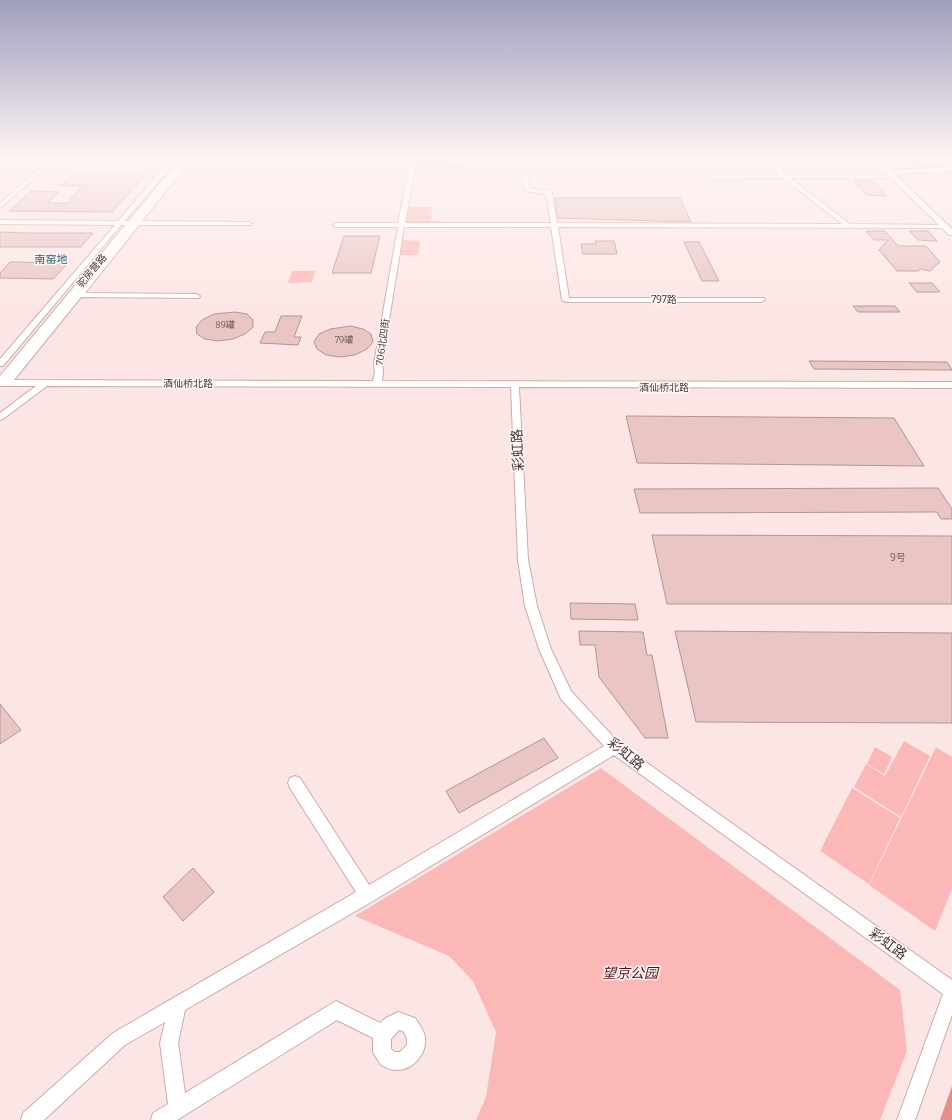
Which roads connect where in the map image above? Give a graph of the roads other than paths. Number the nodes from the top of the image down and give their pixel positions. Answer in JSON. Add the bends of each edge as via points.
{"nodes":[{"id":1,"x":136,"y":211,"type":"edge"},
{"id":2,"x":137,"y":211,"type":"edge"},
{"id":3,"x":138,"y":211,"type":"edge"},
{"id":4,"x":139,"y":211,"type":"edge"},
{"id":5,"x":404,"y":211,"type":"edge"},
{"id":6,"x":552,"y":211,"type":"edge"},
{"id":7,"x":830,"y":211,"type":"edge"},
{"id":8,"x":934,"y":211,"type":"edge"},
{"id":9,"x":0,"y":222,"type":"edge"},
{"id":10,"x":128,"y":223,"type":"junction"},
{"id":11,"x":249,"y":224,"type":"dead end"},
{"id":12,"x":336,"y":225,"type":"dead end"},
{"id":13,"x":401,"y":225,"type":"junction"},
{"id":14,"x":948,"y":225,"type":"edge"},
{"id":15,"x":554,"y":226,"type":"junction"},
{"id":16,"x":849,"y":226,"type":"junction"},
{"id":17,"x":952,"y":233,"type":"edge"},
{"id":18,"x":75,"y":295,"type":"junction"},
{"id":19,"x":196,"y":296,"type":"dead end"},
{"id":20,"x":761,"y":300,"type":"dead end"},
{"id":21,"x":0,"y":364,"type":"edge"},
{"id":22,"x":0,"y":373,"type":"edge"},
{"id":23,"x":3,"y":383,"type":"edge"},
{"id":24,"x":45,"y":383,"type":"junction"},
{"id":25,"x":377,"y":384,"type":"junction"},
{"id":26,"x":515,"y":385,"type":"junction"},
{"id":27,"x":952,"y":385,"type":"edge"},
{"id":28,"x":952,"y":389,"type":"edge"},
{"id":29,"x":0,"y":417,"type":"edge"},
{"id":30,"x":614,"y":747,"type":"junction"},
{"id":31,"x":294,"y":783,"type":"dead end"},
{"id":32,"x":367,"y":895,"type":"junction"},
{"id":33,"x":952,"y":990,"type":"edge"},
{"id":34,"x":178,"y":1005,"type":"junction"},
{"id":35,"x":384,"y":1034,"type":"dead end"},
{"id":36,"x":178,"y":1108,"type":"junction"},
{"id":37,"x":30,"y":1120,"type":"edge"},
{"id":38,"x":160,"y":1120,"type":"edge"},
{"id":39,"x":906,"y":1120,"type":"edge"}],
"edges":[{"from":1,"to":10,"type":"street"},
{"from":2,"to":10,"type":"main road","name":"驼房营路"},
{"from":3,"to":10,"type":"main road","name":"驼房营路"},
{"from":4,"to":10,"type":"street"},
{"from":5,"to":13,"type":"street","name":"706北四街"},
{"from":6,"to":15,"type":"street"},
{"from":7,"to":16,"type":"street"},
{"from":8,"to":14,"type":"main road"},
{"from":9,"to":10,"type":"street"},
{"from":10,"to":11,"type":"street"},
{"from":10,"to":18,"type":"main road","name":"驼房营路"},
{"from":10,"to":21,"type":"street"},
{"from":10,"to":22,"type":"main road","name":"驼房营路"},
{"from":12,"to":13,"type":"street"},
{"from":13,"to":15,"type":"street"},
{"from":13,"to":25,"type":"street","name":"706北四街"},
{"from":14,"to":16,"type":"street"},
{"from":14,"to":17,"type":"main road"},
{"from":15,"to":16,"type":"street"},
{"from":15,"to":20,"type":"street","name":"797路","via":[[566,300]]},
{"from":18,"to":19,"type":"street"},
{"from":18,"to":23,"type":"main road","name":"驼房营路"},
{"from":23,"to":24,"type":"street","name":"酒仙桥北路"},
{"from":24,"to":25,"type":"street","name":"酒仙桥北路"},
{"from":24,"to":29,"type":"street"},
{"from":25,"to":26,"type":"street","name":"酒仙桥北路","via":[[401,387]]},
{"from":26,"to":27,"type":"street","name":"酒仙桥北路"},
{"from":26,"to":28,"type":"street","name":"酒仙桥北路"},
{"from":26,"to":30,"type":"street","name":"彩虹路","via":[[523,560],[531,606],[545,649],[566,695]]},
{"from":30,"to":32,"type":"street"},
{"from":30,"to":33,"type":"street","name":"彩虹路"},
{"from":31,"to":32,"type":"street"},
{"from":32,"to":34,"type":"street"},
{"from":33,"to":39,"type":"street"},
{"from":34,"to":36,"type":"street","via":[[169,1043]]},
{"from":34,"to":37,"type":"street","via":[[119,1040]]},
{"from":35,"to":36,"type":"street","via":[[336,1010]]},
{"from":36,"to":38,"type":"street"}]}
